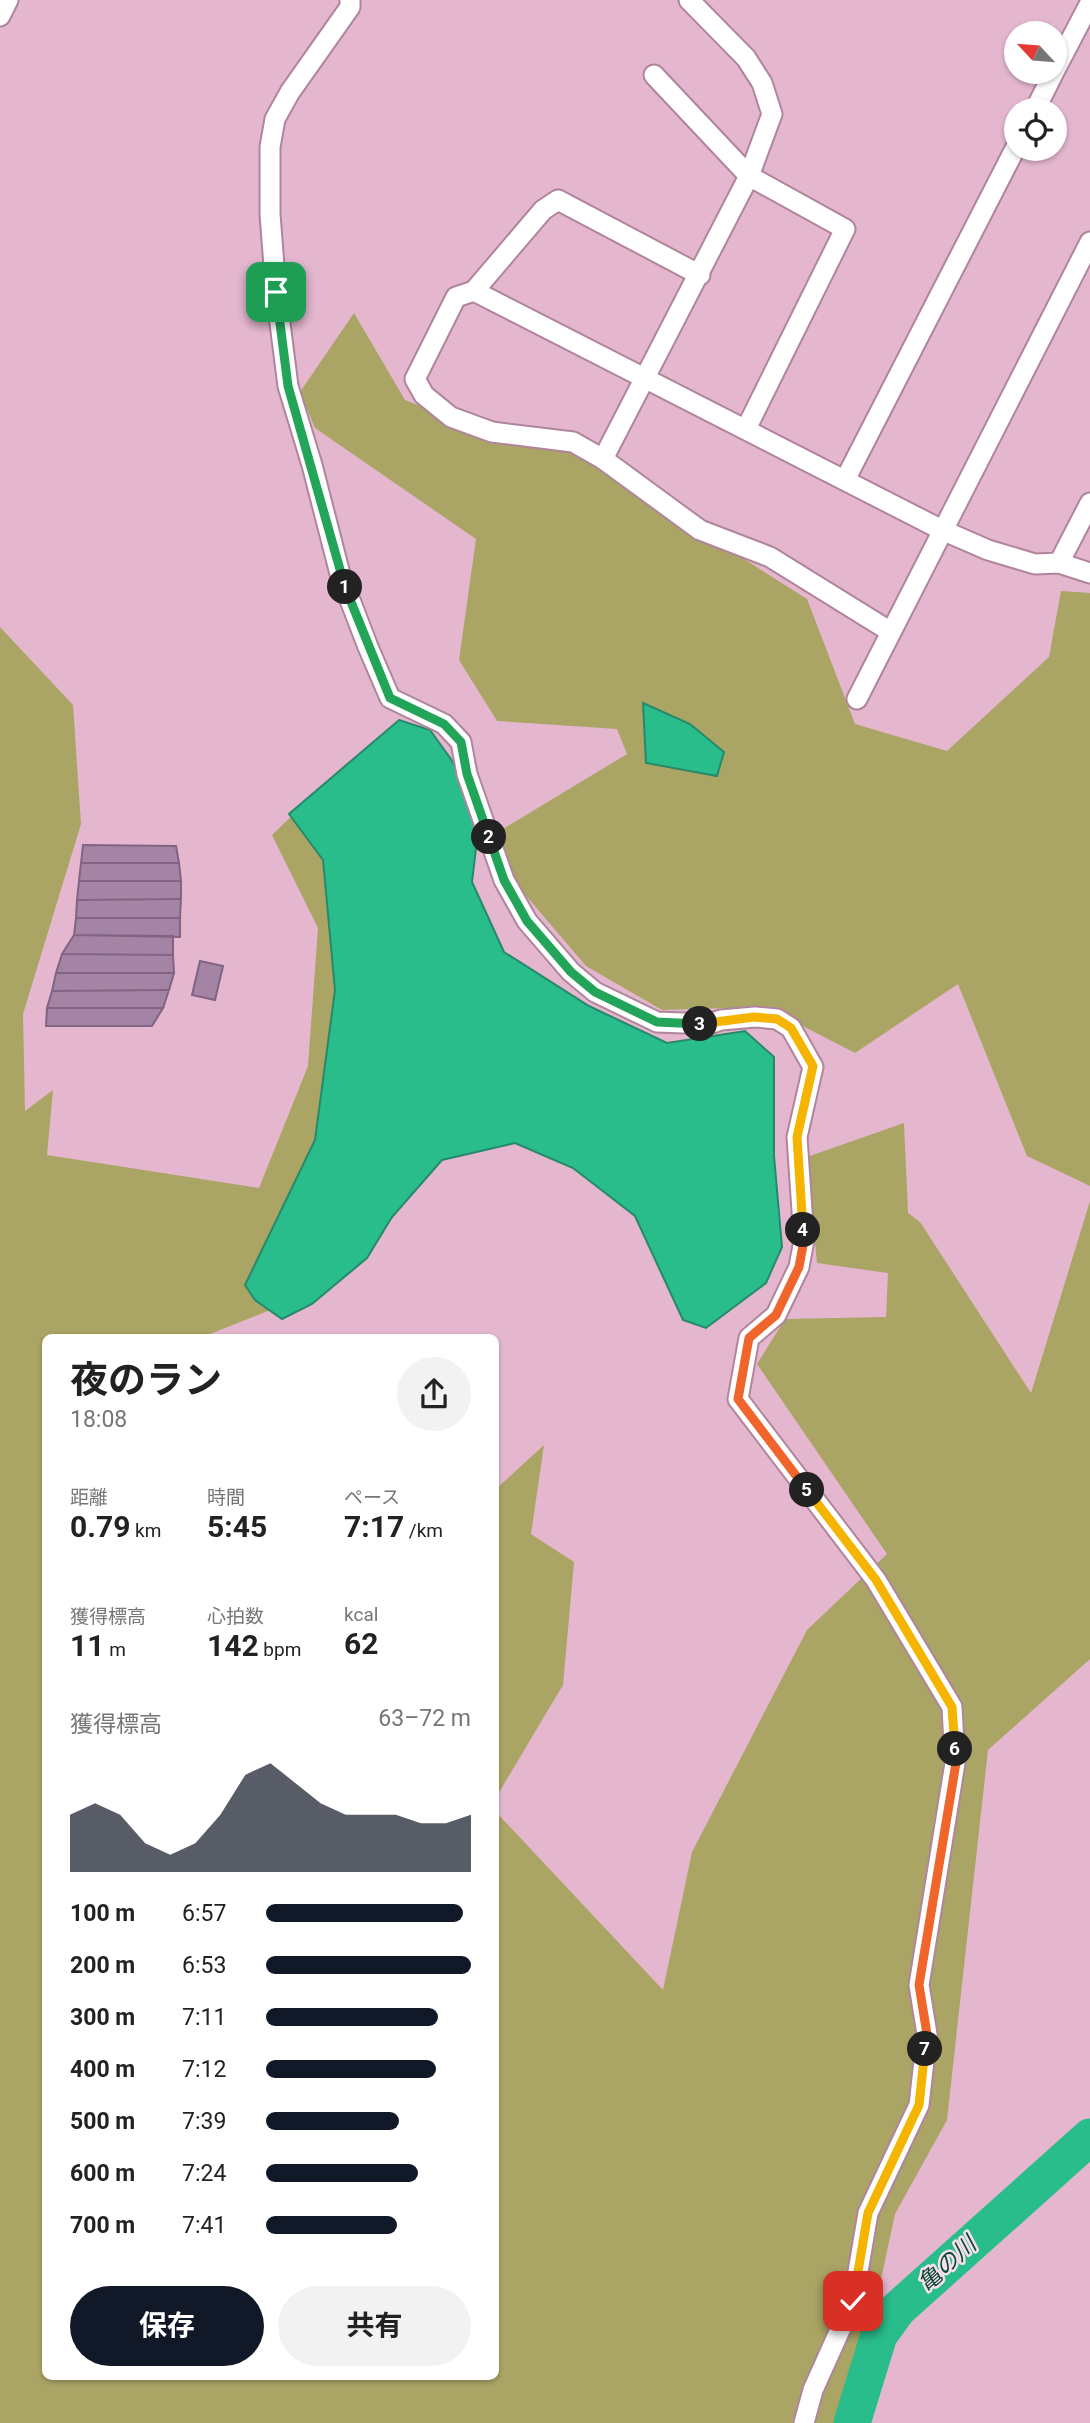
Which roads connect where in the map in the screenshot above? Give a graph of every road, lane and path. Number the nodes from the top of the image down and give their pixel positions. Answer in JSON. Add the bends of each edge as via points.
{"nodes":[{"id":1,"x":8,"y":0,"type":"edge"},
{"id":2,"x":350,"y":0,"type":"edge"},
{"id":3,"x":689,"y":0,"type":"edge"},
{"id":4,"x":1090,"y":3,"type":"edge"},
{"id":5,"x":0,"y":16,"type":"edge"},
{"id":6,"x":1068,"y":46,"type":"edge"},
{"id":7,"x":654,"y":75,"type":"dead end"},
{"id":8,"x":1009,"y":161,"type":"edge"},
{"id":9,"x":749,"y":176,"type":"junction"},
{"id":10,"x":1090,"y":242,"type":"edge"},
{"id":11,"x":700,"y":275,"type":"junction"},
{"id":12,"x":474,"y":291,"type":"junction"},
{"id":13,"x":646,"y":379,"type":"junction"},
{"id":14,"x":746,"y":429,"type":"junction"},
{"id":15,"x":603,"y":459,"type":"junction"},
{"id":16,"x":845,"y":480,"type":"junction"},
{"id":17,"x":1090,"y":503,"type":"edge"},
{"id":18,"x":942,"y":530,"type":"junction"},
{"id":19,"x":1059,"y":562,"type":"junction"},
{"id":20,"x":1090,"y":573,"type":"edge"},
{"id":21,"x":891,"y":632,"type":"junction"},
{"id":22,"x":857,"y":699,"type":"dead end"},
{"id":23,"x":804,"y":2423,"type":"edge"}],
"edges":[{"from":1,"to":5,"type":"street"},
{"from":2,"to":23,"type":"street","via":[[350,7],[275,119],[270,147],[270,214],[288,386],[340,575],[390,698],[444,724],[461,742],[467,774],[504,880],[527,921],[571,972],[595,992],[657,1022],[777,1019],[791,1028],[813,1066],[797,1137],[804,1240],[799,1267],[776,1315],[749,1338],[738,1399],[876,1580],[952,1707],[956,1763],[919,1985],[927,2034],[919,2105],[868,2213],[853,2301],[813,2390]]},
{"from":3,"to":9,"type":"street","via":[[746,58],[762,83],[772,114]]},
{"from":4,"to":6,"type":"street"},
{"from":7,"to":9,"type":"street"},
{"from":8,"to":16,"type":"street"},
{"from":9,"to":11,"type":"street"},
{"from":9,"to":14,"type":"street","via":[[845,229]]},
{"from":10,"to":18,"type":"street"},
{"from":11,"to":12,"type":"street","via":[[558,200],[543,210]]},
{"from":11,"to":13,"type":"street"},
{"from":12,"to":13,"type":"street"},
{"from":12,"to":15,"type":"street","via":[[456,297],[415,379],[424,395],[461,421],[492,432],[573,442]]},
{"from":13,"to":14,"type":"street"},
{"from":13,"to":15,"type":"street"},
{"from":14,"to":16,"type":"street"},
{"from":15,"to":21,"type":"street","via":[[701,530],[770,557]]},
{"from":16,"to":18,"type":"street"},
{"from":17,"to":19,"type":"street"},
{"from":18,"to":19,"type":"street","via":[[1035,564]]},
{"from":18,"to":21,"type":"street"},
{"from":19,"to":20,"type":"street"},
{"from":21,"to":22,"type":"street"}]}
